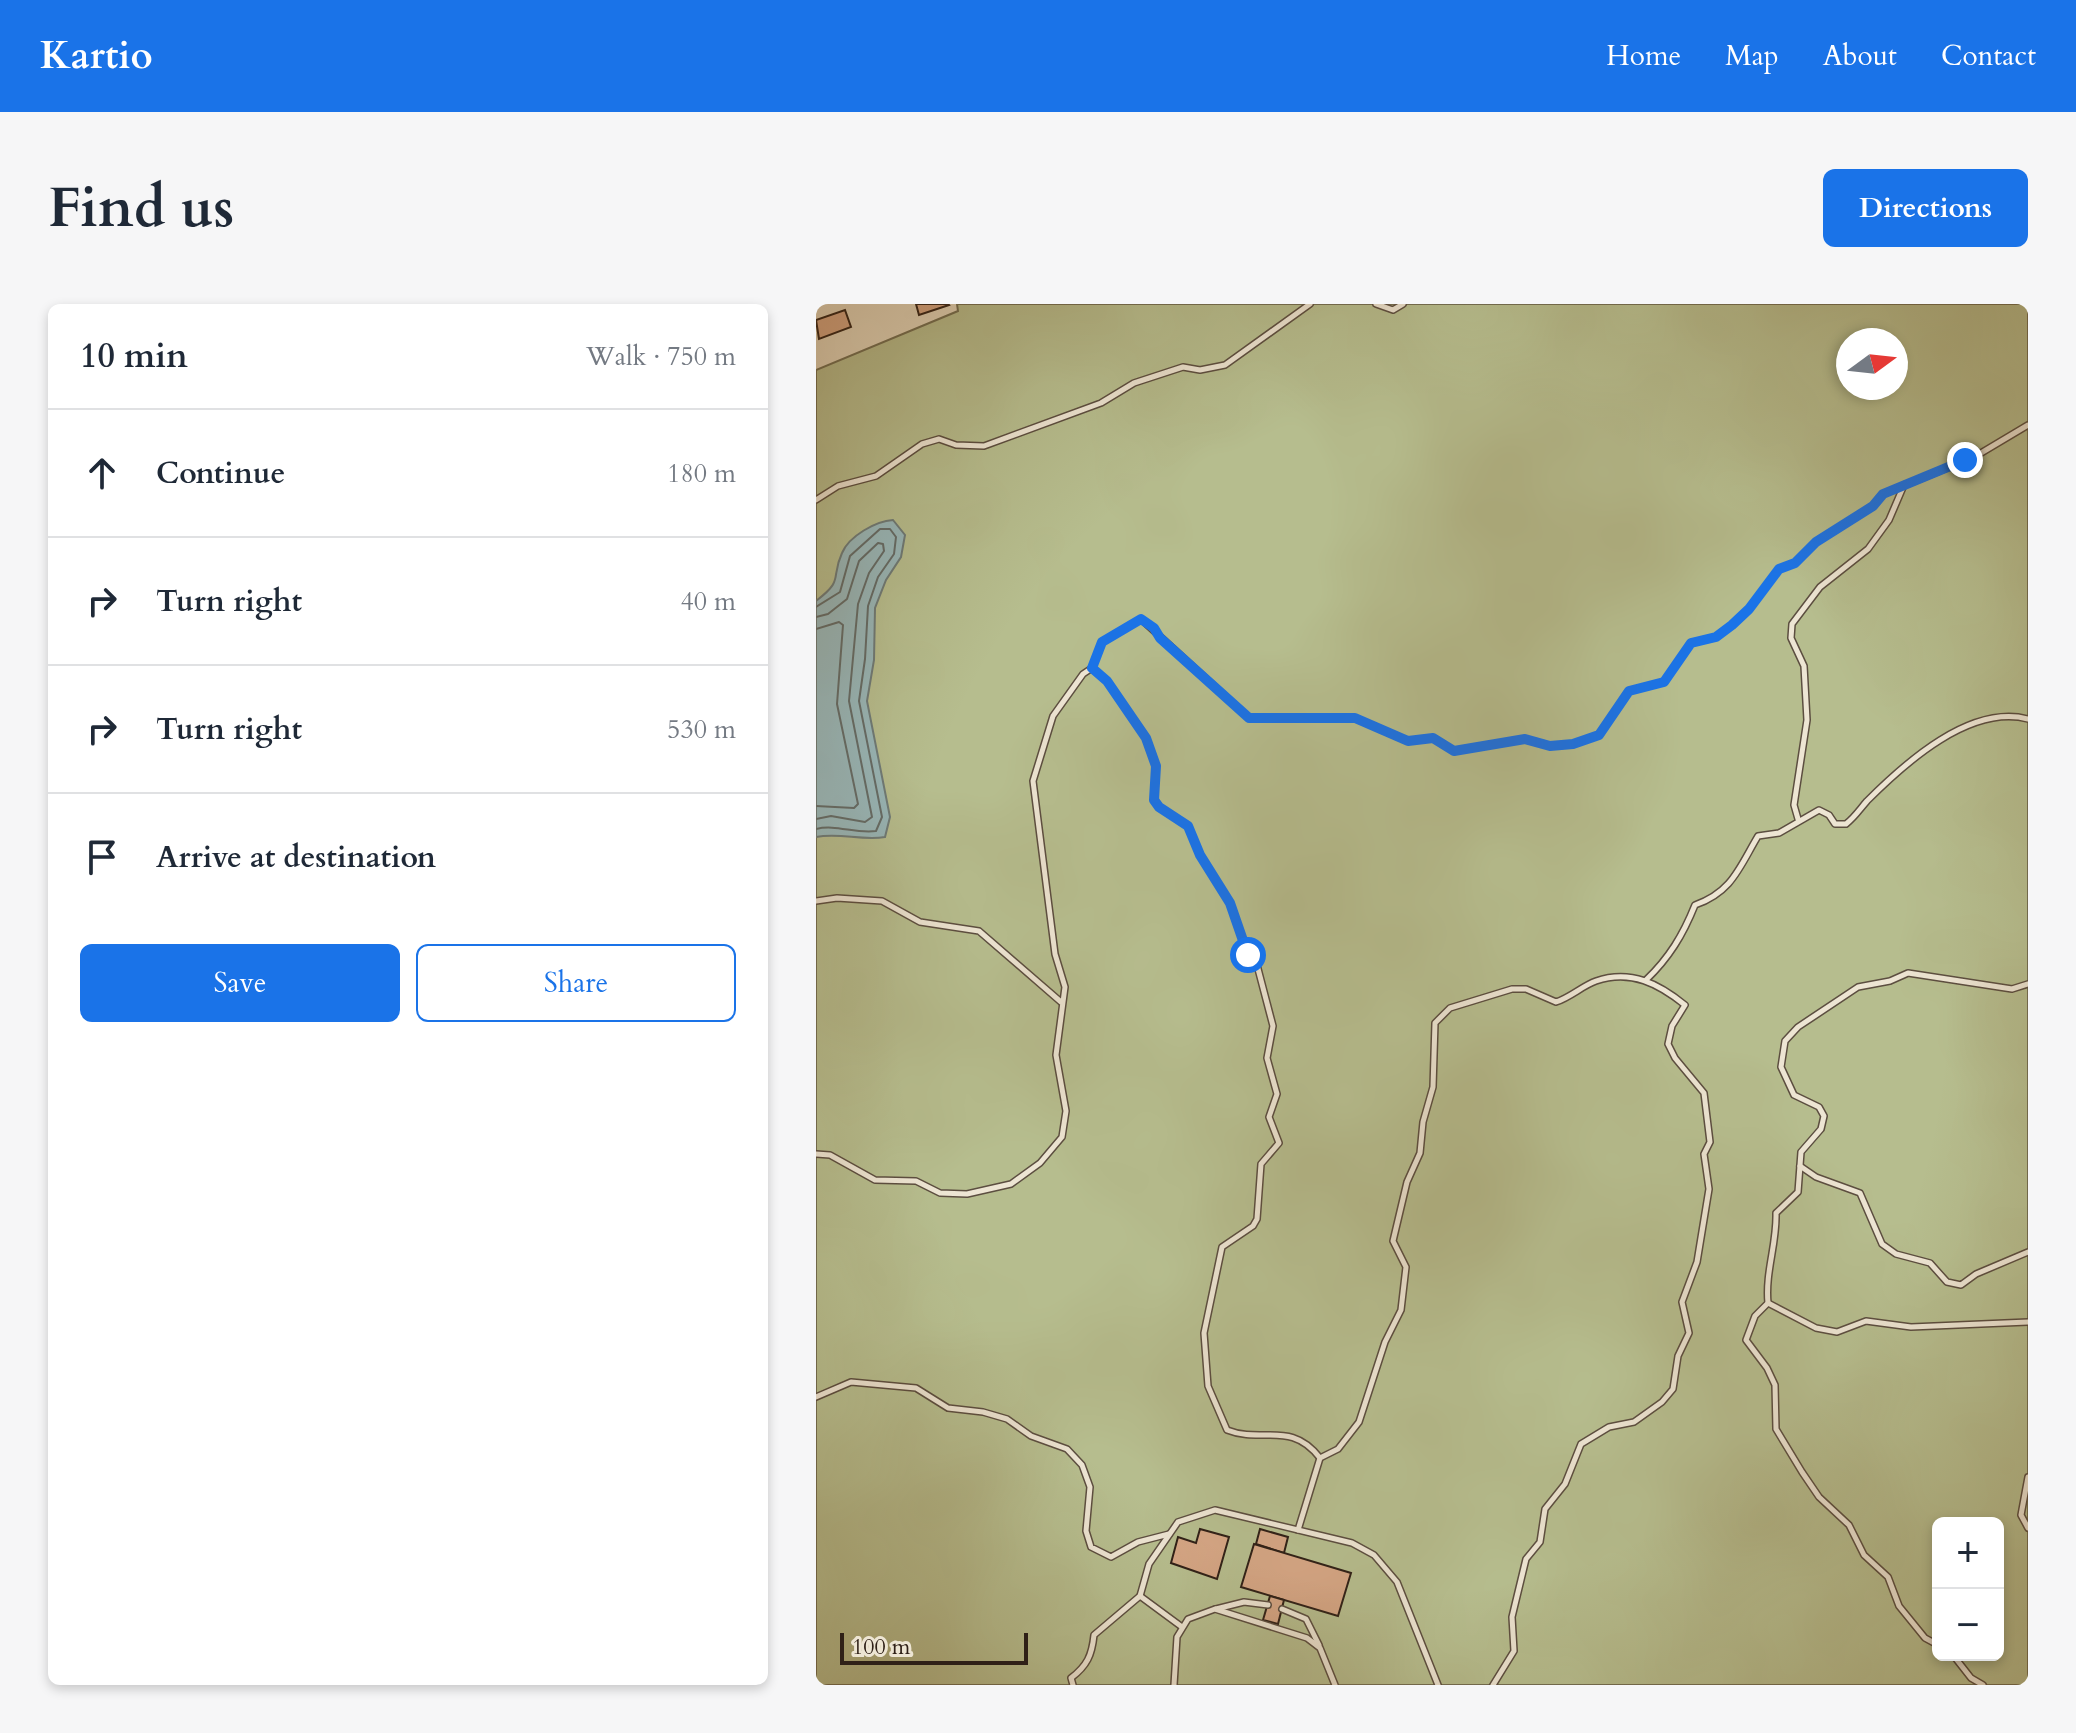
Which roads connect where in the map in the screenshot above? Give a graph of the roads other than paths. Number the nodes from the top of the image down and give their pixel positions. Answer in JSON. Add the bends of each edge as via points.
{"nodes":[{"id":1,"x":1310,"y":304,"type":"edge"},
{"id":2,"x":1376,"y":304,"type":"edge"},
{"id":3,"x":1403,"y":304,"type":"edge"},
{"id":4,"x":2028,"y":425,"type":"edge"},
{"id":5,"x":1904,"y":485,"type":"junction"},
{"id":6,"x":816,"y":500,"type":"edge"},
{"id":7,"x":1092,"y":668,"type":"junction"},
{"id":8,"x":2028,"y":719,"type":"edge"},
{"id":9,"x":1798,"y":819,"type":"junction"},
{"id":10,"x":816,"y":901,"type":"edge"},
{"id":11,"x":1646,"y":980,"type":"junction"},
{"id":12,"x":2028,"y":984,"type":"edge"},
{"id":13,"x":1061,"y":1003,"type":"junction"},
{"id":14,"x":816,"y":1154,"type":"edge"},
{"id":15,"x":1800,"y":1166,"type":"junction"},
{"id":16,"x":2028,"y":1252,"type":"edge"},
{"id":17,"x":1768,"y":1303,"type":"junction"},
{"id":18,"x":2028,"y":1322,"type":"edge"},
{"id":19,"x":816,"y":1397,"type":"edge"},
{"id":20,"x":1320,"y":1458,"type":"junction"},
{"id":21,"x":2028,"y":1477,"type":"edge"},
{"id":22,"x":2028,"y":1528,"type":"edge"},
{"id":23,"x":1298,"y":1530,"type":"junction"},
{"id":24,"x":1170,"y":1534,"type":"junction"},
{"id":25,"x":1140,"y":1596,"type":"junction"},
{"id":26,"x":1268,"y":1605,"type":"dead end"},
{"id":27,"x":1215,"y":1609,"type":"junction"},
{"id":28,"x":1282,"y":1609,"type":"dead end"},
{"id":29,"x":1182,"y":1627,"type":"junction"},
{"id":30,"x":1932,"y":1642,"type":"edge"},
{"id":31,"x":1320,"y":1648,"type":"junction"},
{"id":32,"x":1958,"y":1661,"type":"edge"},
{"id":33,"x":1073,"y":1685,"type":"edge"},
{"id":34,"x":1174,"y":1685,"type":"edge"},
{"id":35,"x":1335,"y":1685,"type":"edge"},
{"id":36,"x":1438,"y":1685,"type":"edge"},
{"id":37,"x":1493,"y":1685,"type":"edge"},
{"id":38,"x":1983,"y":1685,"type":"edge"}],
"edges":[{"from":1,"to":6,"type":"lane","via":[[1225,365],[1183,367],[1134,383],[1101,403],[984,446],[939,439],[922,444],[876,476],[838,486]]},
{"from":2,"to":3,"type":"lane","via":[[1393,310]]},
{"from":4,"to":5,"type":"lane","via":[[1976,456]]},
{"from":5,"to":7,"type":"lane","via":[[1883,494],[1795,563],[1779,569],[1732,625],[1716,637],[1691,643],[1664,682],[1629,691],[1599,735],[1573,744],[1550,746],[1525,739],[1454,751],[1433,738],[1408,741],[1355,718],[1249,718],[1141,619],[1102,642]]},
{"from":5,"to":9,"type":"lane","via":[[1889,520],[1868,549],[1820,587],[1792,624],[1791,638],[1804,666],[1807,720],[1794,805]]},
{"from":7,"to":13,"type":"lane","via":[[1053,716],[1033,781],[1055,954],[1065,987]]},
{"from":7,"to":20,"type":"lane","via":[[1146,738],[1156,766],[1154,800],[1188,826],[1230,903],[1248,955],[1257,965],[1273,1026],[1267,1058],[1277,1094],[1269,1117],[1279,1143],[1261,1164],[1257,1219],[1222,1247],[1204,1333],[1208,1386],[1227,1430],[1302,1440]]},
{"from":8,"to":9,"type":"lane","via":[[1999,718],[1968,726],[1895,776],[1846,824],[1835,824],[1819,810]]},
{"from":9,"to":11,"type":"lane","via":[[1779,833],[1758,836],[1733,882],[1695,905],[1666,960]]},
{"from":10,"to":13,"type":"lane","via":[[882,901],[920,922],[979,931]]},
{"from":11,"to":20,"type":"lane","via":[[1598,980],[1556,1002],[1512,989],[1450,1008],[1435,1023],[1433,1087],[1420,1153],[1393,1241],[1406,1267],[1401,1310],[1359,1422],[1338,1449]]},
{"from":11,"to":37,"type":"lane","via":[[1685,1005],[1668,1044],[1704,1093],[1707,1106],[1710,1142],[1704,1154],[1709,1189],[1697,1262],[1682,1302],[1689,1333],[1678,1356],[1673,1389],[1662,1402],[1634,1422],[1609,1427],[1581,1444],[1565,1484],[1545,1509],[1540,1542],[1526,1559],[1512,1617],[1514,1651]]},
{"from":12,"to":15,"type":"lane","via":[[2012,989],[1908,973],[1858,987],[1798,1027],[1785,1041],[1781,1067],[1794,1095],[1819,1107],[1824,1116],[1821,1129],[1801,1152]]},
{"from":13,"to":14,"type":"lane","via":[[1056,1055],[1066,1111],[1062,1137],[1040,1163],[1011,1184],[986,1192],[940,1193],[916,1181],[875,1180],[830,1155]]},
{"from":15,"to":16,"type":"lane","via":[[1860,1193],[1882,1244],[1896,1254],[1930,1263],[1947,1282],[1961,1285]]},
{"from":15,"to":17,"type":"lane","via":[[1798,1192],[1776,1213]]},
{"from":17,"to":18,"type":"lane","via":[[1816,1328],[1837,1332],[1866,1321],[1911,1327]]},
{"from":17,"to":30,"type":"lane","via":[[1755,1316],[1746,1340],[1775,1385],[1776,1429],[1819,1497],[1841,1515],[1864,1555],[1888,1577],[1899,1606]]},
{"from":19,"to":24,"type":"lane","via":[[851,1382],[916,1388],[948,1408],[1007,1419],[1031,1436],[1067,1449],[1082,1465],[1090,1487],[1086,1531],[1091,1547],[1111,1557],[1138,1542]]},
{"from":20,"to":23,"type":"lane"},
{"from":21,"to":22,"type":"lane","via":[[2021,1515]]},
{"from":23,"to":24,"type":"lane","via":[[1215,1510],[1178,1522]]},
{"from":23,"to":36,"type":"lane","via":[[1352,1543],[1386,1567],[1418,1629]]},
{"from":24,"to":25,"type":"lane","via":[[1149,1564]]},
{"from":25,"to":29,"type":"lane"},
{"from":25,"to":33,"type":"lane","via":[[1094,1635],[1093,1652],[1071,1678]]},
{"from":26,"to":27,"type":"lane","via":[[1244,1602]]},
{"from":27,"to":29,"type":"lane","via":[[1199,1612]]},
{"from":27,"to":31,"type":"lane","via":[[1307,1638]]},
{"from":28,"to":31,"type":"lane","via":[[1306,1619]]},
{"from":29,"to":34,"type":"lane"},
{"from":31,"to":35,"type":"lane"},
{"from":32,"to":38,"type":"lane"}]}
